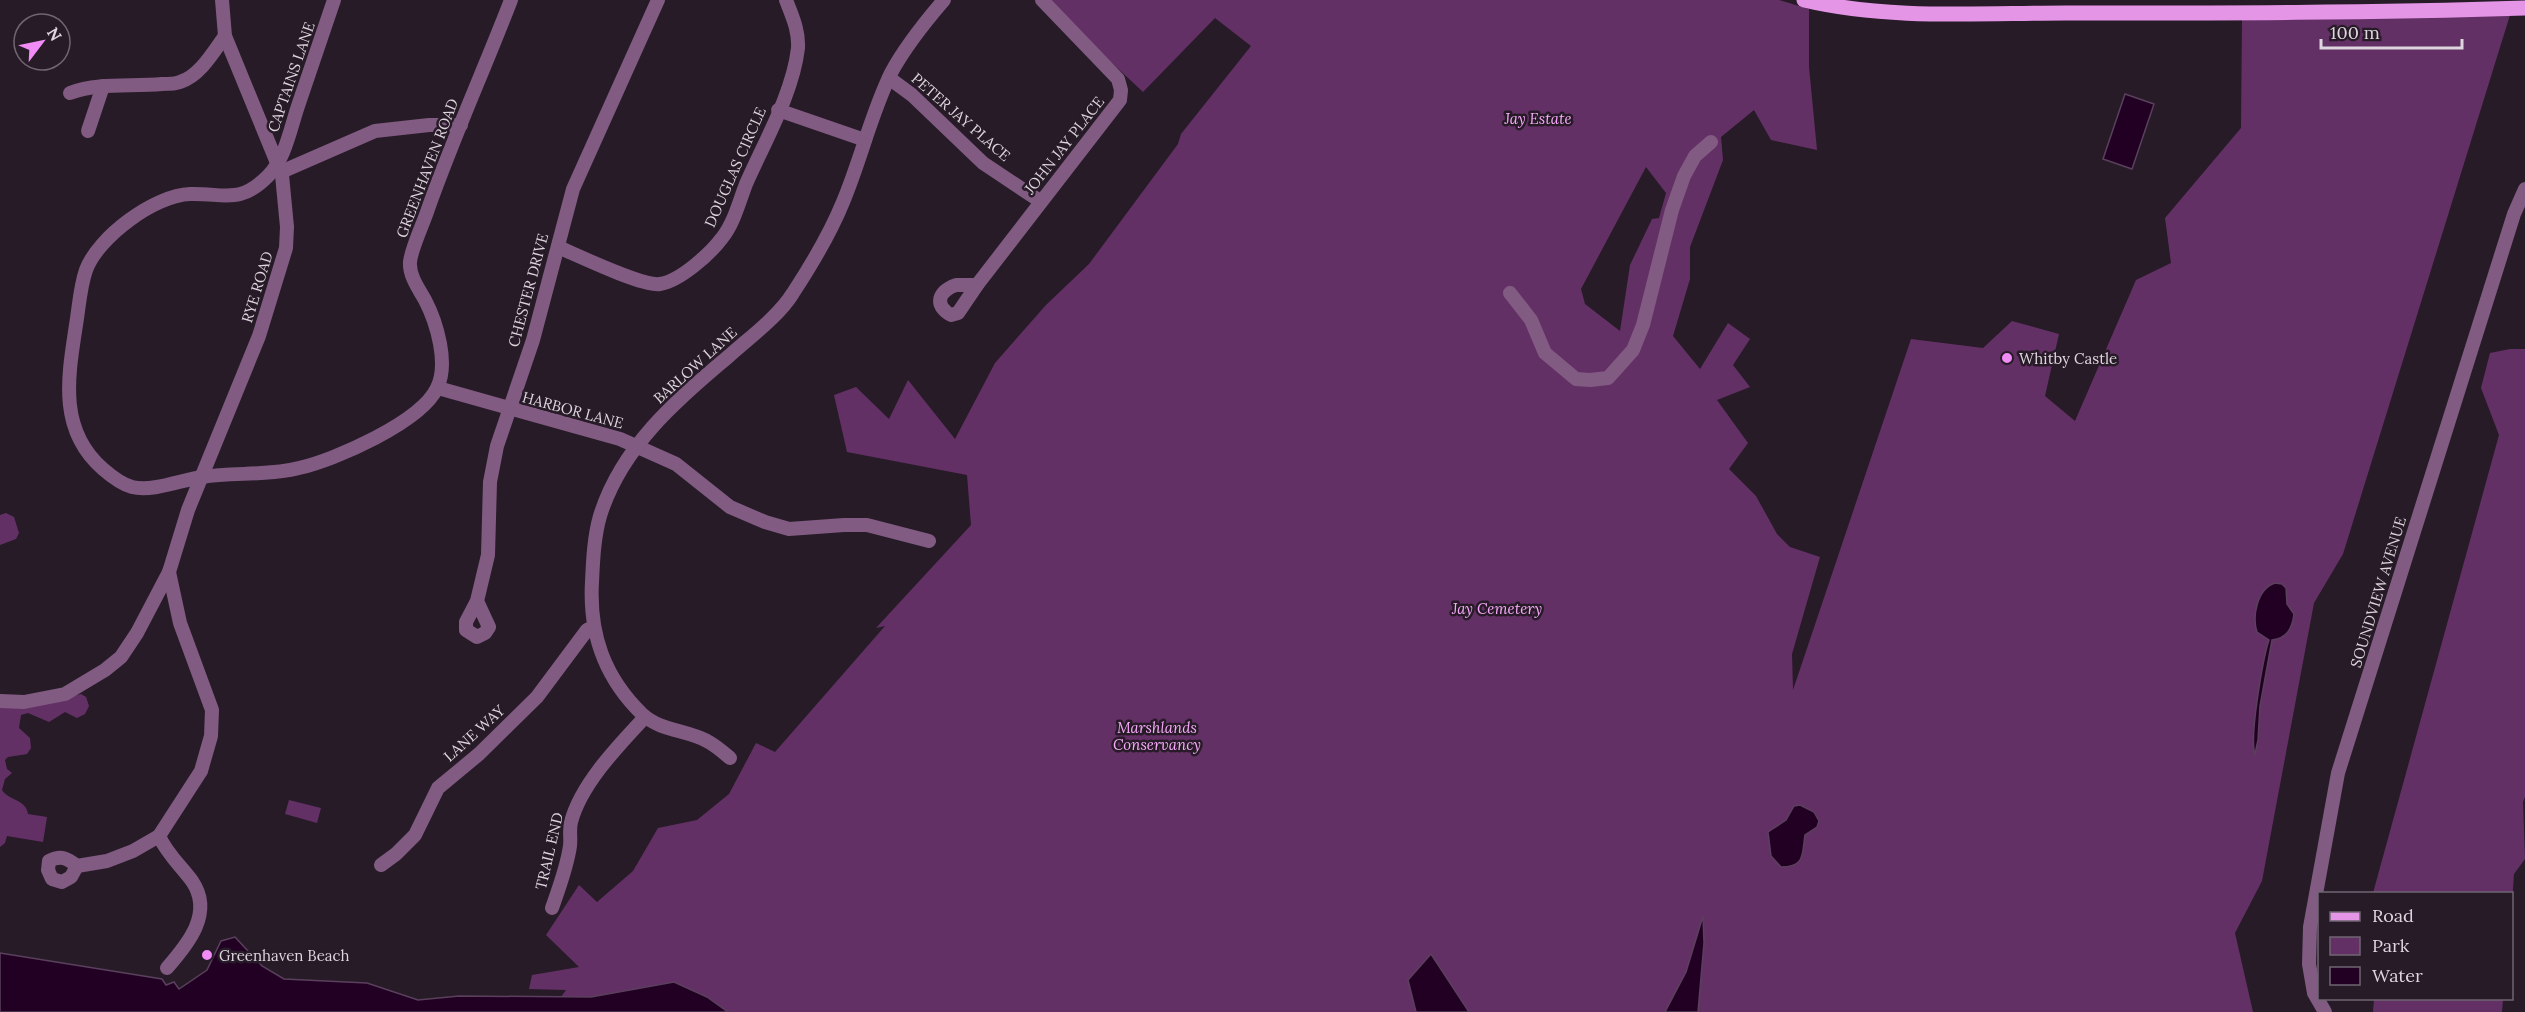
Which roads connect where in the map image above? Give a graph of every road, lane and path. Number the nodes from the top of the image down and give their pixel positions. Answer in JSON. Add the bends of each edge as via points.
{"nodes":[{"id":1,"x":222,"y":0,"type":"edge"},
{"id":2,"x":334,"y":0,"type":"edge"},
{"id":3,"x":511,"y":0,"type":"edge"},
{"id":4,"x":658,"y":0,"type":"edge"},
{"id":5,"x":786,"y":0,"type":"edge"},
{"id":6,"x":944,"y":0,"type":"edge"},
{"id":7,"x":1042,"y":0,"type":"edge"},
{"id":8,"x":1804,"y":0,"type":"edge"},
{"id":9,"x":1889,"y":6,"type":"edge"},
{"id":10,"x":2223,"y":7,"type":"edge"},
{"id":11,"x":2525,"y":8,"type":"edge"},
{"id":12,"x":225,"y":36,"type":"junction"},
{"id":13,"x":889,"y":78,"type":"junction"},
{"id":14,"x":103,"y":86,"type":"junction"},
{"id":15,"x":70,"y":93,"type":"dead end"},
{"id":16,"x":778,"y":110,"type":"junction"},
{"id":17,"x":461,"y":125,"type":"junction"},
{"id":18,"x":88,"y":131,"type":"dead end"},
{"id":19,"x":865,"y":140,"type":"junction"},
{"id":20,"x":1711,"y":142,"type":"dead end"},
{"id":21,"x":280,"y":169,"type":"junction"},
{"id":22,"x":2525,"y":189,"type":"edge"},
{"id":23,"x":1040,"y":201,"type":"junction"},
{"id":24,"x":558,"y":247,"type":"junction"},
{"id":25,"x":977,"y":285,"type":"dead end"},
{"id":26,"x":1510,"y":293,"type":"dead end"},
{"id":27,"x":438,"y":388,"type":"junction"},
{"id":28,"x":509,"y":409,"type":"junction"},
{"id":29,"x":637,"y":446,"type":"junction"},
{"id":30,"x":202,"y":477,"type":"junction"},
{"id":31,"x":929,"y":541,"type":"dead end"},
{"id":32,"x":169,"y":572,"type":"junction"},
{"id":33,"x":477,"y":601,"type":"dead end"},
{"id":34,"x":164,"y":603,"type":"junction"},
{"id":35,"x":593,"y":627,"type":"junction"},
{"id":36,"x":0,"y":701,"type":"edge"},
{"id":37,"x":645,"y":717,"type":"junction"},
{"id":38,"x":730,"y":758,"type":"dead end"},
{"id":39,"x":159,"y":836,"type":"junction"},
{"id":40,"x":381,"y":865,"type":"dead end"},
{"id":41,"x":77,"y":866,"type":"dead end"},
{"id":42,"x":552,"y":908,"type":"dead end"},
{"id":43,"x":167,"y":968,"type":"dead end"},
{"id":44,"x":2318,"y":1000,"type":"edge"}],
"edges":[{"from":1,"to":12,"type":"street","name":"RYE ROAD"},
{"from":2,"to":21,"type":"street","name":"CAPTAINS LANE"},
{"from":3,"to":17,"type":"street","name":"GREENHAVEN ROAD"},
{"from":4,"to":24,"type":"street","name":"CHESTER DRIVE","via":[[573,189]]},
{"from":5,"to":16,"type":"street","name":"DOUGLAS CIRCLE","via":[[797,27],[798,48],[790,83]]},
{"from":6,"to":13,"type":"street","name":"BARLOW LANE"},
{"from":7,"to":23,"type":"street","name":"JOHN JAY PLACE","via":[[1118,79],[1121,90],[1120,99]]},
{"from":8,"to":9,"type":"main road","via":[[1825,5]]},
{"from":9,"to":10,"type":"main road","via":[[1951,15]]},
{"from":10,"to":11,"type":"main road","via":[[2406,12]]},
{"from":12,"to":14,"type":"street","via":[[204,63],[181,82]]},
{"from":12,"to":21,"type":"street","name":"RYE ROAD"},
{"from":13,"to":19,"type":"street","name":"BARLOW LANE"},
{"from":13,"to":23,"type":"street","name":"PETER JAY PLACE","via":[[983,163]]},
{"from":14,"to":15,"type":"street"},
{"from":14,"to":18,"type":"street"},
{"from":16,"to":19,"type":"street"},
{"from":16,"to":24,"type":"street","name":"DOUGLAS CIRCLE","via":[[724,236],[690,268],[659,284]]},
{"from":17,"to":21,"type":"street","via":[[375,131]]},
{"from":17,"to":27,"type":"street","name":"GREENHAVEN ROAD","via":[[410,262],[413,279],[437,326],[442,360]]},
{"from":19,"to":29,"type":"street","name":"BARLOW LANE","via":[[826,238],[791,296],[679,399]]},
{"from":20,"to":26,"type":"street","via":[[1695,156],[1684,176],[1633,350],[1608,378],[1576,379],[1545,353],[1532,320]]},
{"from":21,"to":30,"type":"street","name":"RYE ROAD","via":[[286,248],[259,336]]},
{"from":21,"to":30,"type":"street","via":[[238,196],[189,194],[155,205],[99,247],[87,269],[68,375],[75,429],[89,457],[134,488]]},
{"from":22,"to":44,"type":"street","name":"SOUNDVIEW AVENUE","via":[[2338,774],[2310,927],[2309,964]]},
{"from":23,"to":25,"type":"street","name":"JOHN JAY PLACE"},
{"from":24,"to":28,"type":"street","name":"CHESTER DRIVE"},
{"from":27,"to":28,"type":"street","name":"HARBOR LANE"},
{"from":27,"to":30,"type":"street","via":[[400,425],[356,447],[299,468]]},
{"from":28,"to":29,"type":"street","name":"HARBOR LANE"},
{"from":28,"to":33,"type":"street","name":"CHESTER DRIVE","via":[[492,473],[489,555]]},
{"from":29,"to":31,"type":"street","name":"HARBOR LANE","via":[[676,464],[730,507],[789,530],[867,525]]},
{"from":29,"to":35,"type":"street","name":"BARLOW LANE","via":[[617,476],[600,516],[593,558]]},
{"from":30,"to":32,"type":"street"},
{"from":32,"to":34,"type":"street"},
{"from":32,"to":34,"type":"street"},
{"from":34,"to":36,"type":"street","via":[[121,657],[73,691],[24,702]]},
{"from":34,"to":39,"type":"street","via":[[212,710],[212,723],[201,771]]},
{"from":35,"to":37,"type":"street","name":"BARLOW LANE","via":[[604,664]]},
{"from":35,"to":40,"type":"street","name":"LANE WAY","via":[[537,697],[438,788],[415,835]]},
{"from":37,"to":38,"type":"street","name":"BARLOW LANE","via":[[707,741]]},
{"from":37,"to":42,"type":"street","name":"TRAIL END","via":[[579,800],[571,824],[564,874]]},
{"from":39,"to":41,"type":"street","via":[[107,861]]},
{"from":39,"to":43,"type":"street","via":[[200,897],[197,926]]}]}
